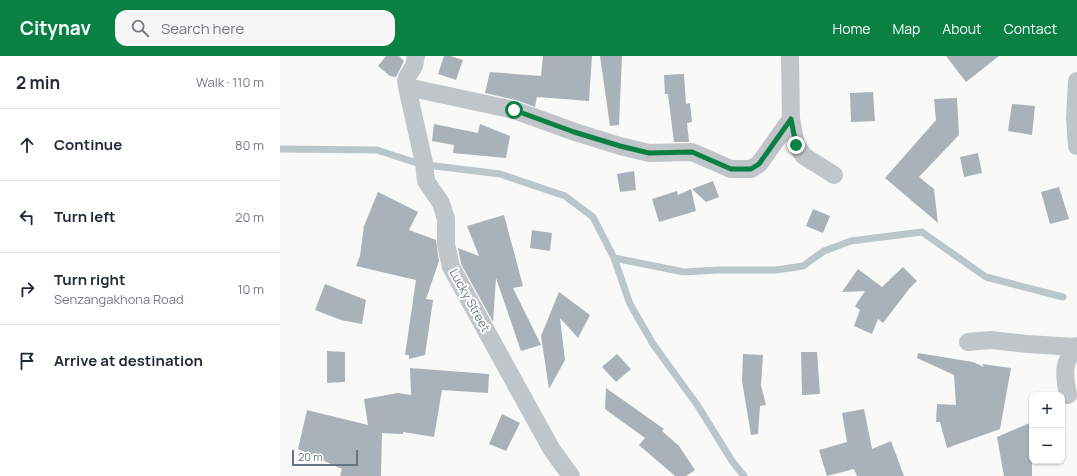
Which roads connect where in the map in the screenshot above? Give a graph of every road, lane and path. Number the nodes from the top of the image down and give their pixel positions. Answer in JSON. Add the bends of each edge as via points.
{"nodes":[{"id":1,"x":416,"y":56,"type":"edge"},
{"id":2,"x":790,"y":56,"type":"edge"},
{"id":3,"x":1077,"y":81,"type":"edge"},
{"id":4,"x":407,"y":86,"type":"junction"},
{"id":5,"x":791,"y":119,"type":"junction"},
{"id":6,"x":1077,"y":146,"type":"edge"},
{"id":7,"x":834,"y":174,"type":"dead end"},
{"id":8,"x":968,"y":342,"type":"dead end"},
{"id":9,"x":1076,"y":346,"type":"edge"},
{"id":10,"x":1068,"y":395,"type":"dead end"},
{"id":11,"x":571,"y":476,"type":"edge"}],
"edges":[{"from":1,"to":4,"type":"street","via":[[415,64],[407,76]]},
{"from":2,"to":5,"type":"street"},
{"from":3,"to":6,"type":"street"},
{"from":4,"to":5,"type":"street","via":[[514,110],[574,132],[649,153],[692,152],[731,169],[751,169],[759,164]]},
{"from":4,"to":11,"type":"street","name":"Lucky Street","via":[[426,181],[441,203],[446,219],[446,244],[451,267],[552,450]]},
{"from":5,"to":7,"type":"street","via":[[796,145],[804,156]]},
{"from":8,"to":9,"type":"street","via":[[991,340]]},
{"from":9,"to":10,"type":"street","via":[[1067,361],[1064,375]]}]}
